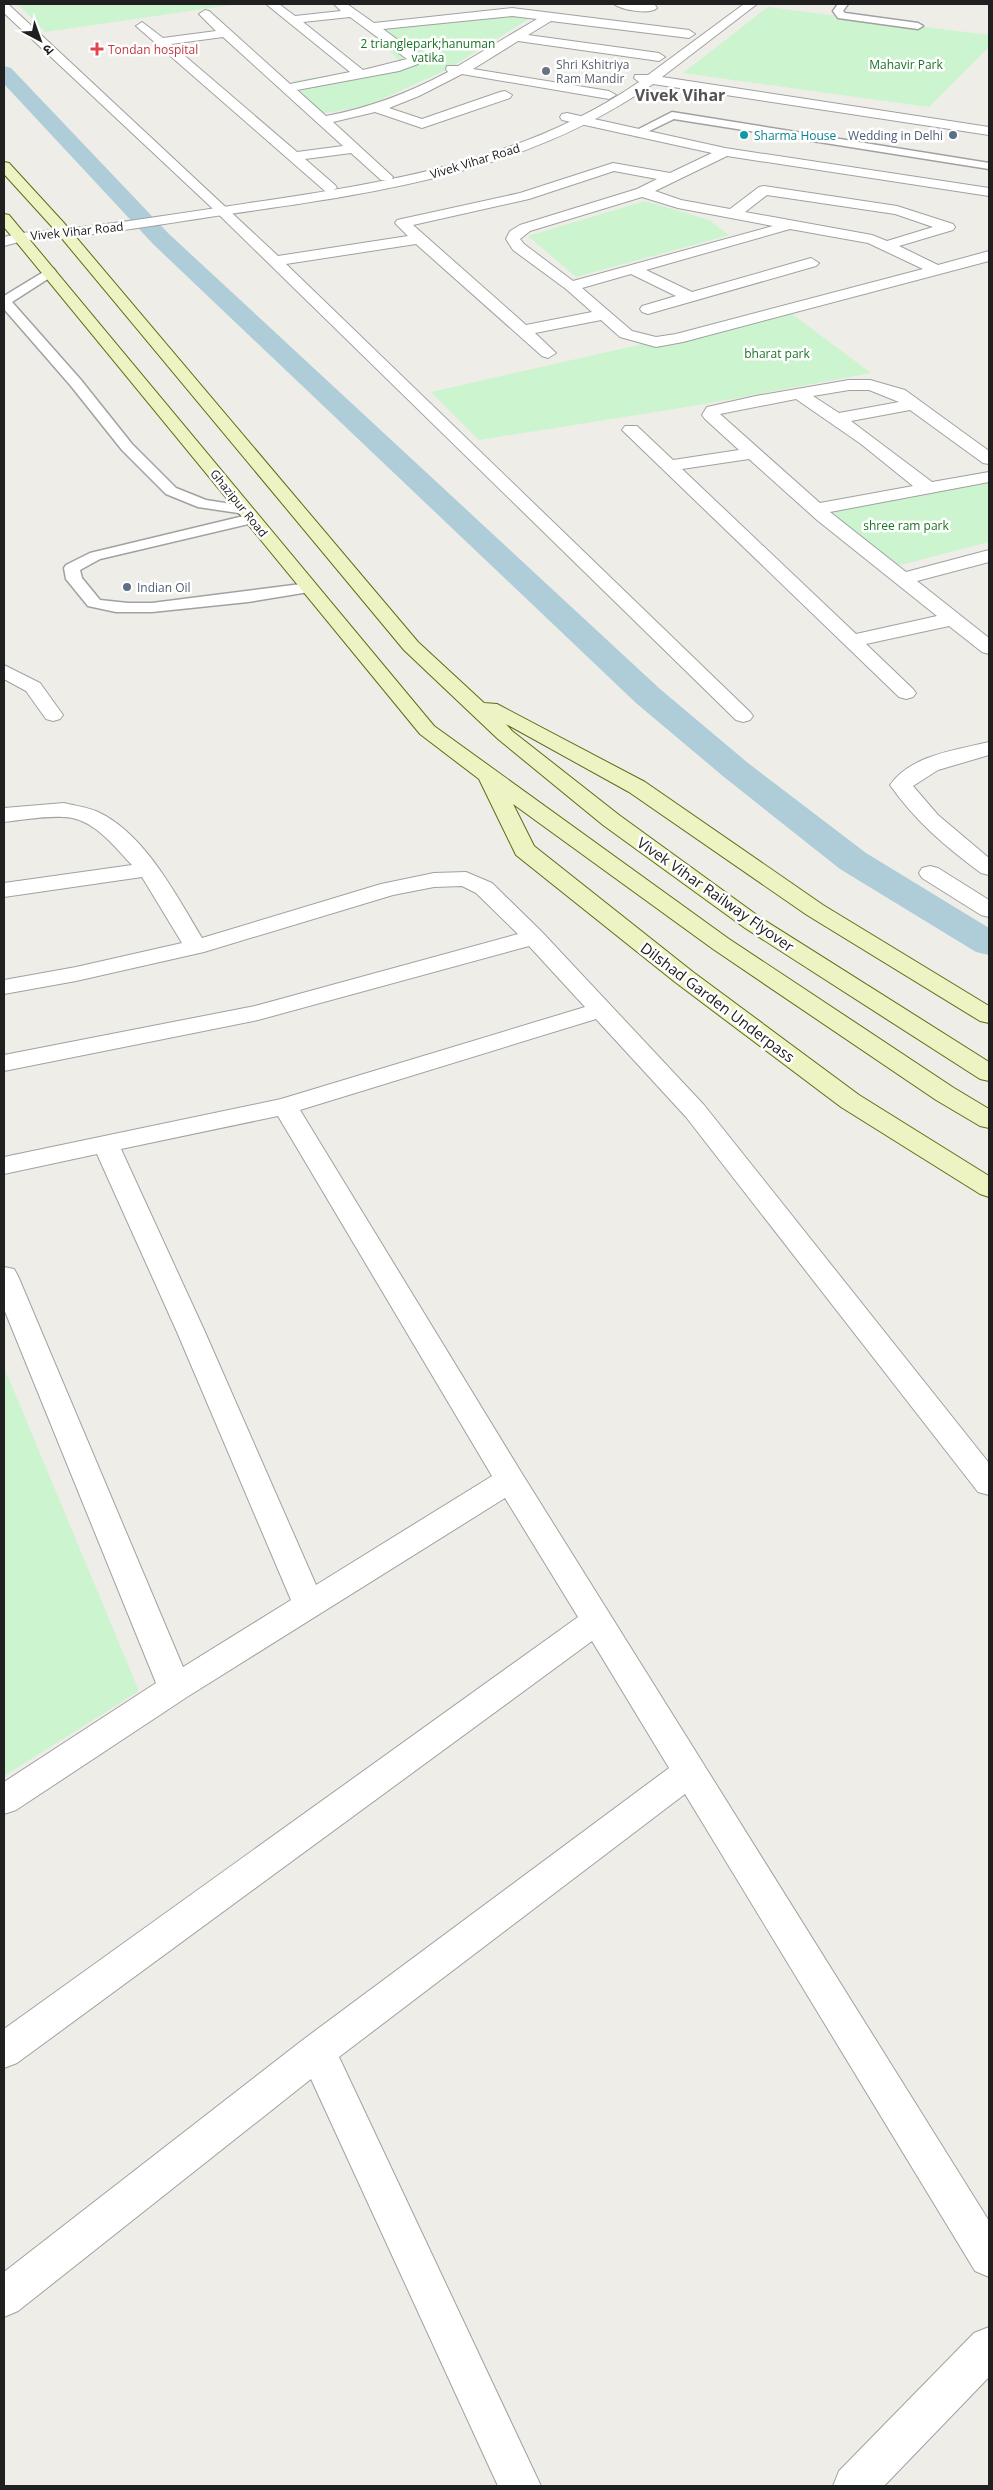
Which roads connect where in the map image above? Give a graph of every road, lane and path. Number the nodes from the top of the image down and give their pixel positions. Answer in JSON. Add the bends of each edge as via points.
{"nodes":[{"id":1,"x":272,"y":4,"type":"edge"},
{"id":2,"x":340,"y":4,"type":"edge"},
{"id":3,"x":620,"y":4,"type":"edge"},
{"id":4,"x":751,"y":4,"type":"edge"},
{"id":5,"x":843,"y":4,"type":"edge"},
{"id":6,"x":4,"y":7,"type":"edge"},
{"id":7,"x":352,"y":13,"type":"junction"},
{"id":8,"x":406,"y":13,"type":"dead end"},
{"id":9,"x":205,"y":14,"type":"dead end"},
{"id":10,"x":550,"y":16,"type":"junction"},
{"id":11,"x":292,"y":20,"type":"junction"},
{"id":12,"x":417,"y":21,"type":"junction"},
{"id":13,"x":625,"y":25,"type":"junction"},
{"id":14,"x":142,"y":26,"type":"dead end"},
{"id":15,"x":918,"y":26,"type":"dead end"},
{"id":16,"x":370,"y":27,"type":"junction"},
{"id":17,"x":226,"y":33,"type":"junction"},
{"id":18,"x":515,"y":37,"type":"junction"},
{"id":19,"x":160,"y":42,"type":"junction"},
{"id":20,"x":384,"y":52,"type":"dead end"},
{"id":21,"x":407,"y":53,"type":"junction"},
{"id":22,"x":357,"y":56,"type":"dead end"},
{"id":23,"x":658,"y":58,"type":"junction"},
{"id":24,"x":340,"y":59,"type":"junction"},
{"id":25,"x":462,"y":71,"type":"junction"},
{"id":26,"x":360,"y":74,"type":"junction"},
{"id":27,"x":645,"y":76,"type":"junction"},
{"id":28,"x":436,"y":83,"type":"junction"},
{"id":29,"x":456,"y":86,"type":"dead end"},
{"id":30,"x":289,"y":88,"type":"junction"},
{"id":31,"x":475,"y":90,"type":"dead end"},
{"id":32,"x":608,"y":94,"type":"junction"},
{"id":33,"x":375,"y":108,"type":"junction"},
{"id":34,"x":567,"y":117,"type":"junction"},
{"id":35,"x":325,"y":120,"type":"junction"},
{"id":36,"x":582,"y":120,"type":"junction"},
{"id":37,"x":989,"y":123,"type":"edge"},
{"id":38,"x":989,"y":131,"type":"edge"},
{"id":39,"x":637,"y":133,"type":"junction"},
{"id":40,"x":355,"y":148,"type":"junction"},
{"id":41,"x":725,"y":152,"type":"junction"},
{"id":42,"x":293,"y":157,"type":"junction"},
{"id":43,"x":4,"y":166,"type":"edge"},
{"id":44,"x":989,"y":166,"type":"edge"},
{"id":45,"x":386,"y":177,"type":"junction"},
{"id":46,"x":674,"y":178,"type":"junction"},
{"id":47,"x":330,"y":188,"type":"junction"},
{"id":48,"x":642,"y":192,"type":"junction"},
{"id":49,"x":989,"y":192,"type":"edge"},
{"id":50,"x":219,"y":207,"type":"junction"},
{"id":51,"x":731,"y":214,"type":"junction"},
{"id":52,"x":4,"y":218,"type":"edge"},
{"id":53,"x":793,"y":224,"type":"junction"},
{"id":54,"x":62,"y":231,"type":"junction"},
{"id":55,"x":418,"y":239,"type":"junction"},
{"id":56,"x":12,"y":240,"type":"edge"},
{"id":57,"x":736,"y":240,"type":"junction"},
{"id":58,"x":888,"y":246,"type":"junction"},
{"id":59,"x":760,"y":252,"type":"dead end"},
{"id":60,"x":989,"y":256,"type":"edge"},
{"id":61,"x":274,"y":260,"type":"junction"},
{"id":62,"x":775,"y":260,"type":"dead end"},
{"id":63,"x":811,"y":263,"type":"dead end"},
{"id":64,"x":790,"y":268,"type":"junction"},
{"id":65,"x":632,"y":269,"type":"junction"},
{"id":66,"x":939,"y":271,"type":"junction"},
{"id":67,"x":50,"y":272,"type":"junction"},
{"id":68,"x":571,"y":286,"type":"junction"},
{"id":69,"x":690,"y":297,"type":"junction"},
{"id":70,"x":648,"y":309,"type":"dead end"},
{"id":71,"x":604,"y":315,"type":"junction"},
{"id":72,"x":524,"y":330,"type":"junction"},
{"id":73,"x":548,"y":353,"type":"dead end"},
{"id":74,"x":799,"y":394,"type":"junction"},
{"id":75,"x":912,"y":404,"type":"junction"},
{"id":76,"x":836,"y":419,"type":"junction"},
{"id":77,"x":631,"y":430,"type":"dead end"},
{"id":78,"x":981,"y":445,"type":"edge"},
{"id":79,"x":752,"y":453,"type":"junction"},
{"id":80,"x":989,"y":459,"type":"edge"},
{"id":81,"x":670,"y":466,"type":"junction"},
{"id":82,"x":989,"y":476,"type":"edge"},
{"id":83,"x":929,"y":489,"type":"junction"},
{"id":84,"x":816,"y":509,"type":"junction"},
{"id":85,"x":249,"y":515,"type":"junction"},
{"id":86,"x":989,"y":556,"type":"edge"},
{"id":87,"x":903,"y":578,"type":"junction"},
{"id":88,"x":309,"y":588,"type":"junction"},
{"id":89,"x":952,"y":619,"type":"junction"},
{"id":90,"x":853,"y":641,"type":"junction"},
{"id":91,"x":989,"y":648,"type":"edge"},
{"id":92,"x":4,"y":671,"type":"edge"},
{"id":93,"x":460,"y":693,"type":"junction"},
{"id":94,"x":906,"y":693,"type":"dead end"},
{"id":95,"x":53,"y":715,"type":"dead end"},
{"id":96,"x":743,"y":716,"type":"dead end"},
{"id":97,"x":989,"y":748,"type":"edge"},
{"id":98,"x":488,"y":776,"type":"junction"},
{"id":99,"x":4,"y":815,"type":"edge"},
{"id":100,"x":989,"y":868,"type":"edge"},
{"id":101,"x":150,"y":869,"type":"junction"},
{"id":102,"x":930,"y":873,"type":"dead end"},
{"id":103,"x":4,"y":890,"type":"edge"},
{"id":104,"x":989,"y":910,"type":"edge"},
{"id":105,"x":534,"y":937,"type":"junction"},
{"id":106,"x":196,"y":947,"type":"junction"},
{"id":107,"x":4,"y":987,"type":"edge"},
{"id":108,"x":601,"y":1010,"type":"junction"},
{"id":109,"x":989,"y":1016,"type":"edge"},
{"id":110,"x":4,"y":1064,"type":"edge"},
{"id":111,"x":989,"y":1073,"type":"edge"},
{"id":112,"x":285,"y":1106,"type":"junction"},
{"id":113,"x":989,"y":1120,"type":"edge"},
{"id":114,"x":106,"y":1145,"type":"junction"},
{"id":115,"x":4,"y":1165,"type":"edge"},
{"id":116,"x":989,"y":1188,"type":"edge"},
{"id":117,"x":4,"y":1276,"type":"edge"},
{"id":118,"x":510,"y":1480,"type":"junction"},
{"id":119,"x":989,"y":1484,"type":"edge"},
{"id":120,"x":309,"y":1605,"type":"junction"},
{"id":121,"x":597,"y":1620,"type":"junction"},
{"id":122,"x":175,"y":1688,"type":"junction"},
{"id":123,"x":690,"y":1771,"type":"junction"},
{"id":124,"x":4,"y":1800,"type":"edge"},
{"id":125,"x":4,"y":2050,"type":"edge"},
{"id":126,"x":316,"y":2051,"type":"junction"},
{"id":127,"x":989,"y":2256,"type":"edge"},
{"id":128,"x":4,"y":2297,"type":"edge"},
{"id":129,"x":989,"y":2348,"type":"edge"},
{"id":130,"x":520,"y":2486,"type":"edge"},
{"id":131,"x":854,"y":2486,"type":"edge"}],
"edges":[{"from":1,"to":11,"type":"street"},
{"from":2,"to":7,"type":"street"},
{"from":3,"to":13,"type":"street","via":[[651,8]]},
{"from":4,"to":27,"type":"street","name":"Vivek Vihar Road"},
{"from":5,"to":15,"type":"lane","via":[[838,11],[842,16]]},
{"from":6,"to":50,"type":"street"},
{"from":7,"to":11,"type":"street"},
{"from":7,"to":16,"type":"street"},
{"from":8,"to":12,"type":"street"},
{"from":9,"to":17,"type":"street"},
{"from":10,"to":12,"type":"street","via":[[512,12]]},
{"from":10,"to":13,"type":"street"},
{"from":10,"to":18,"type":"street"},
{"from":11,"to":24,"type":"street"},
{"from":12,"to":16,"type":"street"},
{"from":13,"to":23,"type":"street","name":"Vivek Vihar Road","via":[[693,31]]},
{"from":14,"to":19,"type":"street"},
{"from":16,"to":21,"type":"street"},
{"from":17,"to":19,"type":"street"},
{"from":17,"to":30,"type":"street"},
{"from":18,"to":23,"type":"street"},
{"from":18,"to":25,"type":"street"},
{"from":19,"to":42,"type":"street"},
{"from":20,"to":21,"type":"street"},
{"from":21,"to":25,"type":"street"},
{"from":21,"to":26,"type":"street","via":[[414,60],[411,63]]},
{"from":22,"to":24,"type":"street"},
{"from":23,"to":27,"type":"street","name":"Vivek Vihar Road"},
{"from":24,"to":26,"type":"street"},
{"from":25,"to":28,"type":"street"},
{"from":25,"to":32,"type":"street"},
{"from":26,"to":30,"type":"street"},
{"from":27,"to":32,"type":"street","name":"Vivek Vihar Road"},
{"from":27,"to":36,"type":"street","name":"Vivek Vihar Road","via":[[625,98]]},
{"from":27,"to":37,"type":"street"},
{"from":27,"to":38,"type":"street"},
{"from":28,"to":29,"type":"street"},
{"from":28,"to":33,"type":"street"},
{"from":30,"to":35,"type":"street"},
{"from":31,"to":33,"type":"street","via":[[505,95],[422,124]]},
{"from":32,"to":34,"type":"street","name":"Vivek Vihar Road"},
{"from":33,"to":35,"type":"street"},
{"from":34,"to":36,"type":"street"},
{"from":34,"to":45,"type":"street","name":"Vivek Vihar Road","via":[[548,128],[502,145]]},
{"from":35,"to":40,"type":"street"},
{"from":36,"to":39,"type":"street"},
{"from":36,"to":50,"type":"street","name":"Vivek Vihar Road","via":[[560,133],[513,151],[454,169],[328,197]]},
{"from":39,"to":41,"type":"street"},
{"from":39,"to":44,"type":"lane","via":[[672,115]]},
{"from":40,"to":42,"type":"street"},
{"from":40,"to":45,"type":"street"},
{"from":41,"to":46,"type":"street"},
{"from":41,"to":49,"type":"street"},
{"from":42,"to":47,"type":"street"},
{"from":43,"to":54,"type":"main road"},
{"from":45,"to":47,"type":"street","name":"Vivek Vihar Road"},
{"from":46,"to":48,"type":"street"},
{"from":46,"to":55,"type":"street","via":[[613,167],[524,196],[402,223]]},
{"from":47,"to":50,"type":"street","name":"Vivek Vihar Road"},
{"from":48,"to":51,"type":"street","via":[[678,204]]},
{"from":48,"to":68,"type":"street","via":[[515,234],[513,239],[518,247]]},
{"from":50,"to":54,"type":"street","name":"Vivek Vihar Road"},
{"from":50,"to":61,"type":"street"},
{"from":51,"to":53,"type":"street"},
{"from":51,"to":58,"type":"street","via":[[764,190],[897,210],[948,227]]},
{"from":52,"to":56,"type":"main road","name":"Ghazipur Road"},
{"from":53,"to":57,"type":"street"},
{"from":53,"to":58,"type":"street","via":[[872,239]]},
{"from":54,"to":56,"type":"street","name":"Vivek Vihar Road"},
{"from":54,"to":93,"type":"main road","via":[[411,646]]},
{"from":55,"to":61,"type":"street"},
{"from":55,"to":72,"type":"street"},
{"from":56,"to":67,"type":"main road","name":"Ghazipur Road"},
{"from":57,"to":59,"type":"street"},
{"from":57,"to":65,"type":"street"},
{"from":58,"to":66,"type":"street"},
{"from":60,"to":66,"type":"street"},
{"from":61,"to":96,"type":"street"},
{"from":62,"to":64,"type":"street"},
{"from":63,"to":64,"type":"street"},
{"from":64,"to":69,"type":"street"},
{"from":65,"to":68,"type":"street"},
{"from":65,"to":69,"type":"street"},
{"from":66,"to":71,"type":"street","via":[[656,342],[626,334]]},
{"from":67,"to":85,"type":"main road","name":"Ghazipur Road"},
{"from":67,"to":85,"type":"lane","via":[[4,301],[127,447],[171,491],[202,504]]},
{"from":68,"to":71,"type":"street"},
{"from":69,"to":70,"type":"street"},
{"from":71,"to":72,"type":"street"},
{"from":72,"to":73,"type":"street"},
{"from":74,"to":75,"type":"street","via":[[849,385],[870,385],[890,390]]},
{"from":74,"to":76,"type":"street"},
{"from":74,"to":79,"type":"street","via":[[712,411],[713,419]]},
{"from":75,"to":76,"type":"street"},
{"from":75,"to":78,"type":"street"},
{"from":76,"to":83,"type":"street"},
{"from":77,"to":81,"type":"street"},
{"from":78,"to":80,"type":"street"},
{"from":79,"to":81,"type":"street"},
{"from":79,"to":84,"type":"street"},
{"from":81,"to":90,"type":"street"},
{"from":82,"to":83,"type":"street"},
{"from":83,"to":84,"type":"street"},
{"from":84,"to":87,"type":"street"},
{"from":85,"to":88,"type":"main road","name":"Ghazipur Road"},
{"from":85,"to":88,"type":"lane","via":[[95,556],[72,568],[74,579],[94,603],[127,607],[258,596]]},
{"from":86,"to":87,"type":"street"},
{"from":87,"to":89,"type":"street"},
{"from":88,"to":98,"type":"main road","name":"Ghazipur Road","via":[[427,730]]},
{"from":89,"to":90,"type":"street"},
{"from":89,"to":91,"type":"street"},
{"from":90,"to":94,"type":"street"},
{"from":92,"to":95,"type":"street","via":[[34,687]]},
{"from":93,"to":109,"type":"main road","via":[[637,787],[815,910]]},
{"from":93,"to":111,"type":"main road","name":"Vivek Vihar Railway Flyover","via":[[505,735],[611,820],[753,923]]},
{"from":97,"to":100,"type":"street","via":[[926,767],[909,776],[901,785],[909,798],[958,846]]},
{"from":98,"to":113,"type":"main road","via":[[721,944]]},
{"from":98,"to":116,"type":"main road","name":"Dilshad Garden Underpass","via":[[524,850],[684,978],[850,1101]]},
{"from":99,"to":101,"type":"street","via":[[64,810],[89,816],[110,830]]},
{"from":101,"to":103,"type":"street"},
{"from":101,"to":106,"type":"street"},
{"from":102,"to":104,"type":"street"},
{"from":105,"to":106,"type":"street","via":[[484,888],[466,879],[434,880],[390,889]]},
{"from":105,"to":108,"type":"street"},
{"from":105,"to":110,"type":"street","via":[[258,1012]]},
{"from":106,"to":107,"type":"street"},
{"from":108,"to":112,"type":"street"},
{"from":108,"to":119,"type":"street","via":[[695,1111]]},
{"from":112,"to":114,"type":"street"},
{"from":112,"to":118,"type":"street"},
{"from":114,"to":115,"type":"street"},
{"from":114,"to":120,"type":"street","via":[[192,1332]]},
{"from":117,"to":122,"type":"street"},
{"from":118,"to":120,"type":"street"},
{"from":118,"to":121,"type":"street"},
{"from":120,"to":122,"type":"street"},
{"from":121,"to":123,"type":"street"},
{"from":121,"to":125,"type":"street"},
{"from":122,"to":124,"type":"street"},
{"from":123,"to":126,"type":"street"},
{"from":123,"to":127,"type":"street"},
{"from":126,"to":128,"type":"street"},
{"from":126,"to":130,"type":"street"},
{"from":129,"to":131,"type":"street"}]}
